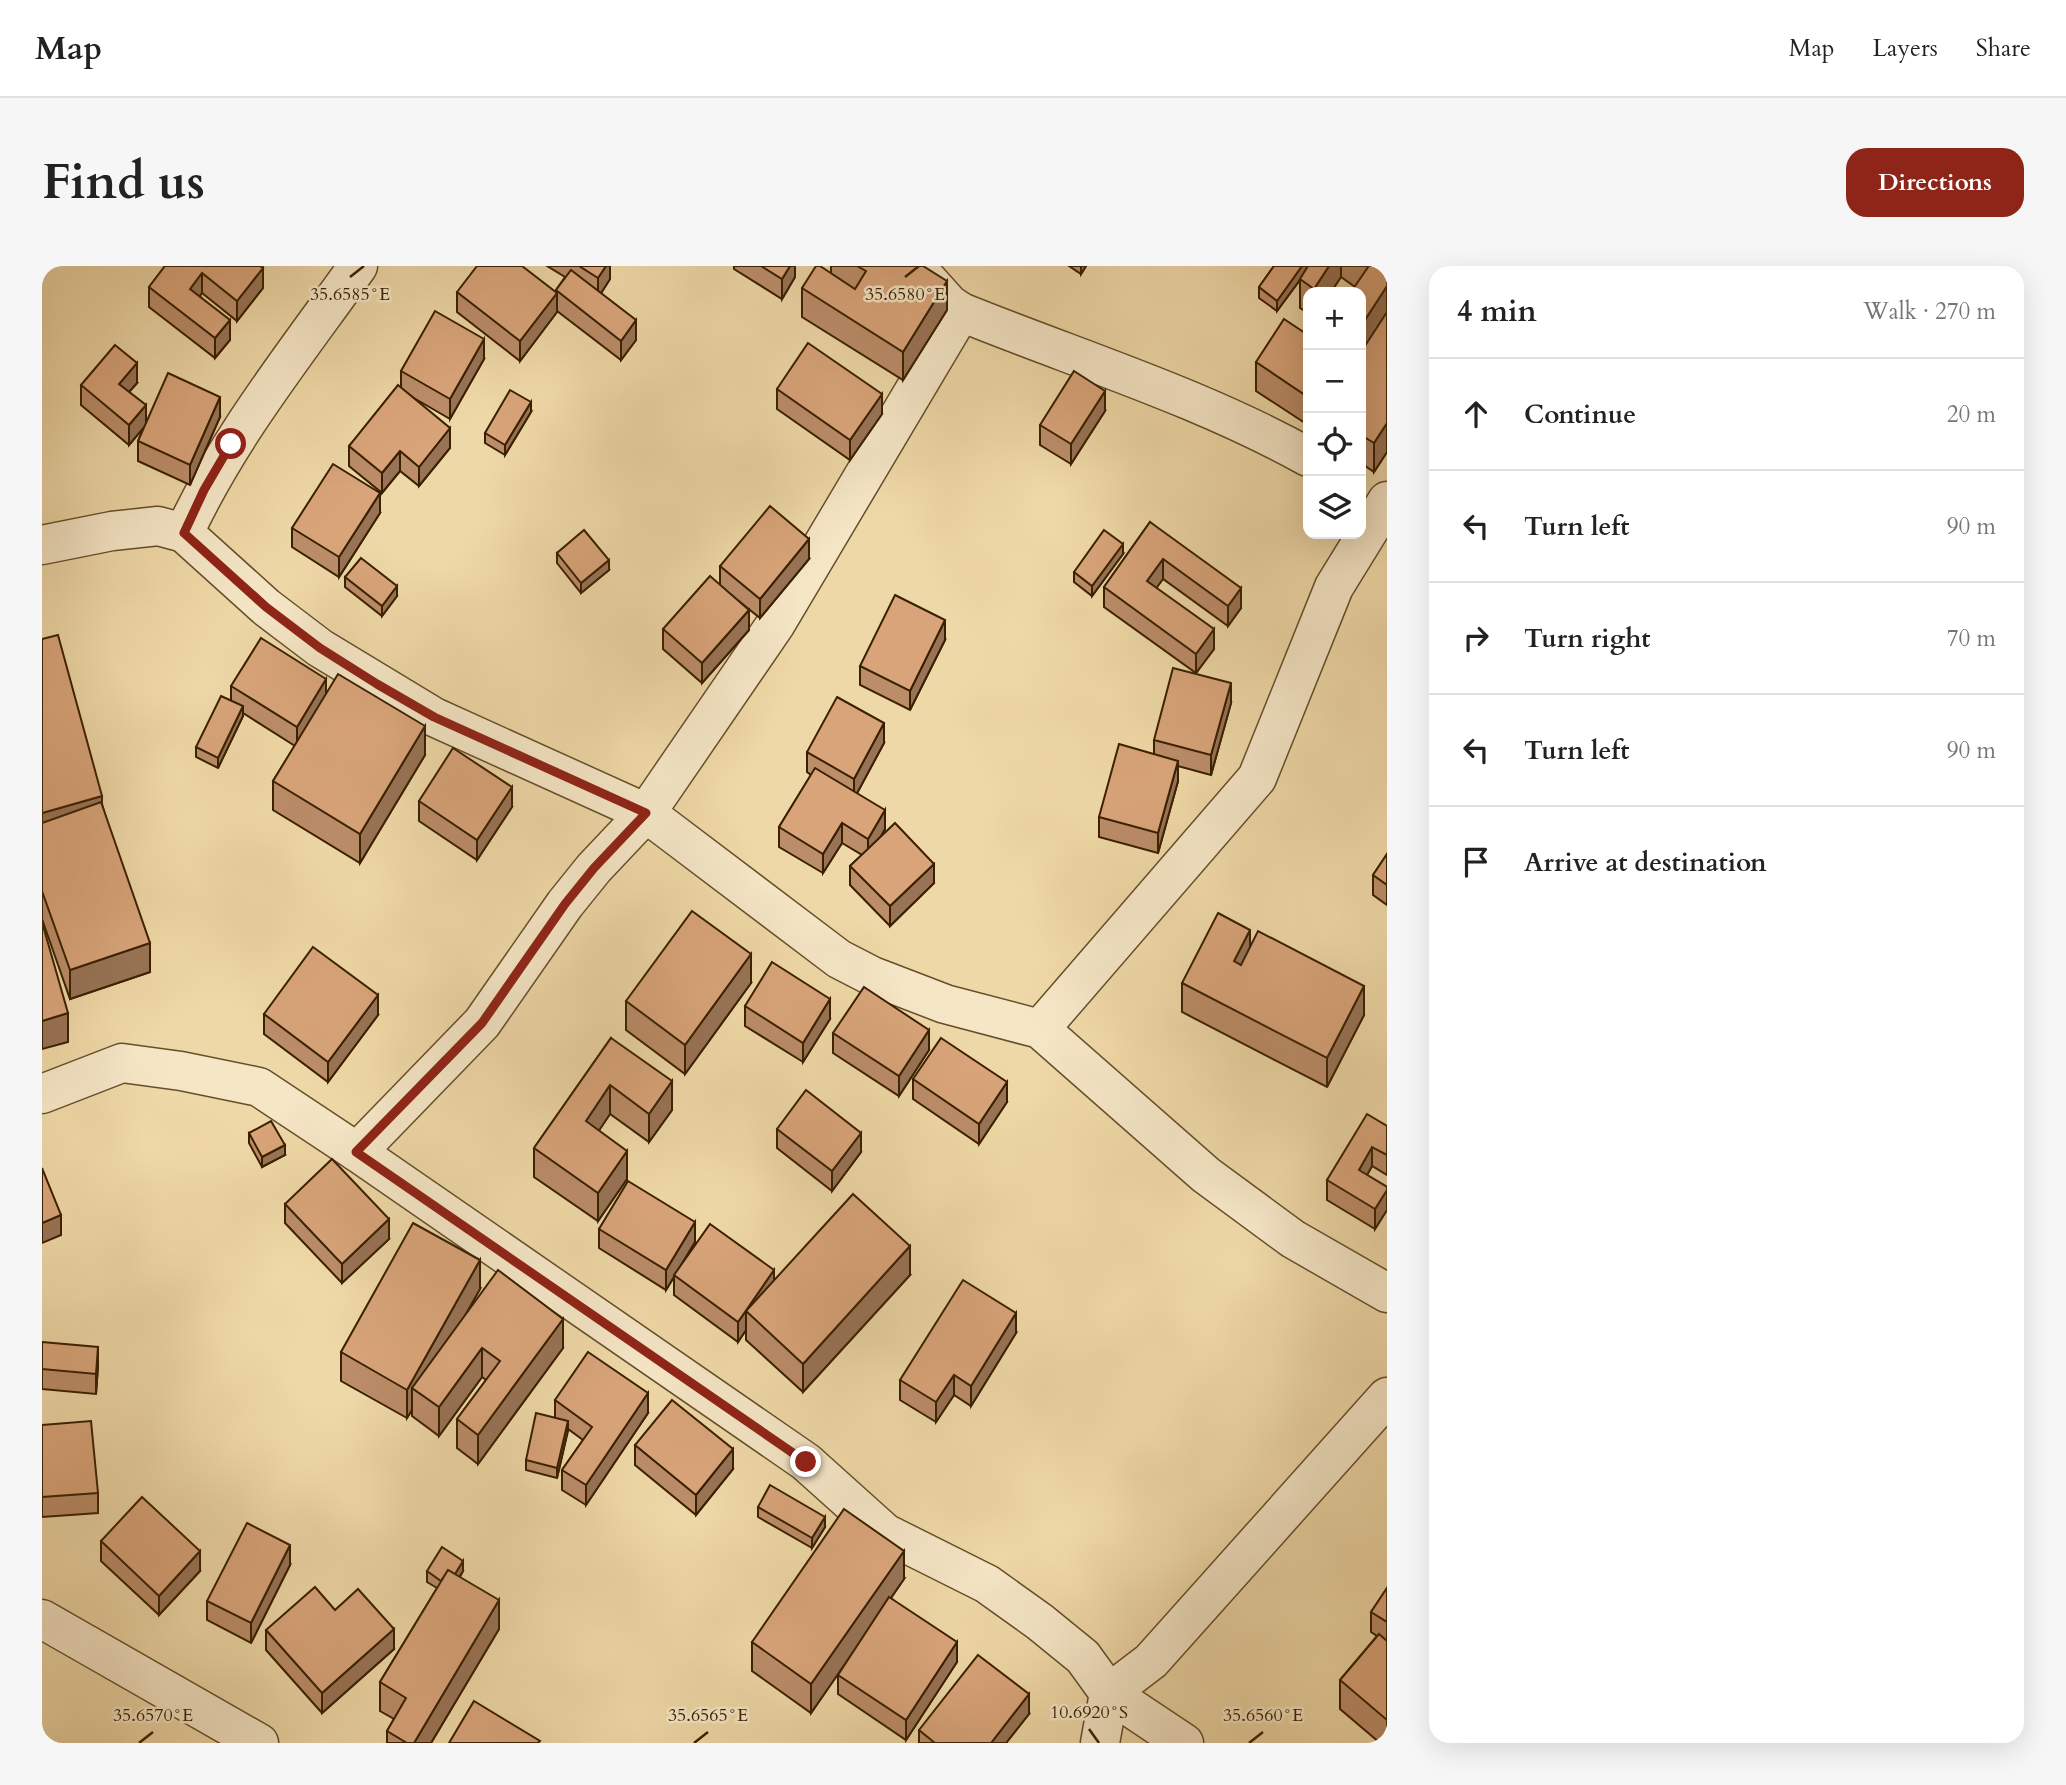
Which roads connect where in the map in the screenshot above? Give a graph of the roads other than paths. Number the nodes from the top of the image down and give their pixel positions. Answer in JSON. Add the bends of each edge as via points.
{"nodes":[{"id":1,"x":358,"y":266,"type":"edge"},
{"id":2,"x":915,"y":266,"type":"edge"},
{"id":3,"x":961,"y":312,"type":"junction"},
{"id":4,"x":1303,"y":454,"type":"edge"},
{"id":5,"x":1366,"y":489,"type":"edge"},
{"id":6,"x":1387,"y":501,"type":"edge"},
{"id":7,"x":184,"y":533,"type":"junction"},
{"id":8,"x":42,"y":545,"type":"edge"},
{"id":9,"x":646,"y":813,"type":"junction"},
{"id":10,"x":1040,"y":1029,"type":"junction"},
{"id":11,"x":42,"y":1094,"type":"edge"},
{"id":12,"x":356,"y":1152,"type":"junction"},
{"id":13,"x":1387,"y":1293,"type":"edge"},
{"id":14,"x":1387,"y":1396,"type":"edge"},
{"id":15,"x":42,"y":1619,"type":"edge"},
{"id":16,"x":1109,"y":1693,"type":"junction"},
{"id":17,"x":260,"y":1743,"type":"edge"},
{"id":18,"x":1100,"y":1743,"type":"edge"},
{"id":19,"x":1184,"y":1743,"type":"edge"}],
"edges":[{"from":1,"to":7,"type":"street","via":[[231,444]]},
{"from":2,"to":3,"type":"street"},
{"from":3,"to":4,"type":"street","via":[[1086,358]]},
{"from":3,"to":9,"type":"street","via":[[775,625]]},
{"from":5,"to":6,"type":"street"},
{"from":6,"to":10,"type":"street","via":[[1334,587],[1257,778]]},
{"from":7,"to":8,"type":"street","via":[[159,526]]},
{"from":7,"to":9,"type":"street","via":[[266,607],[377,684],[434,717]]},
{"from":9,"to":10,"type":"street","via":[[839,960],[945,1004]]},
{"from":9,"to":12,"type":"street","via":[[565,904],[482,1023]]},
{"from":10,"to":13,"type":"street","via":[[1206,1175],[1293,1239]]},
{"from":11,"to":12,"type":"street","via":[[122,1063],[181,1071],[258,1087]]},
{"from":12,"to":16,"type":"street","via":[[806,1462],[885,1534],[987,1584],[1040,1622],[1083,1657]]},
{"from":14,"to":16,"type":"street","via":[[1151,1661]]},
{"from":15,"to":17,"type":"street"},
{"from":16,"to":18,"type":"street"},
{"from":16,"to":19,"type":"street"}]}
